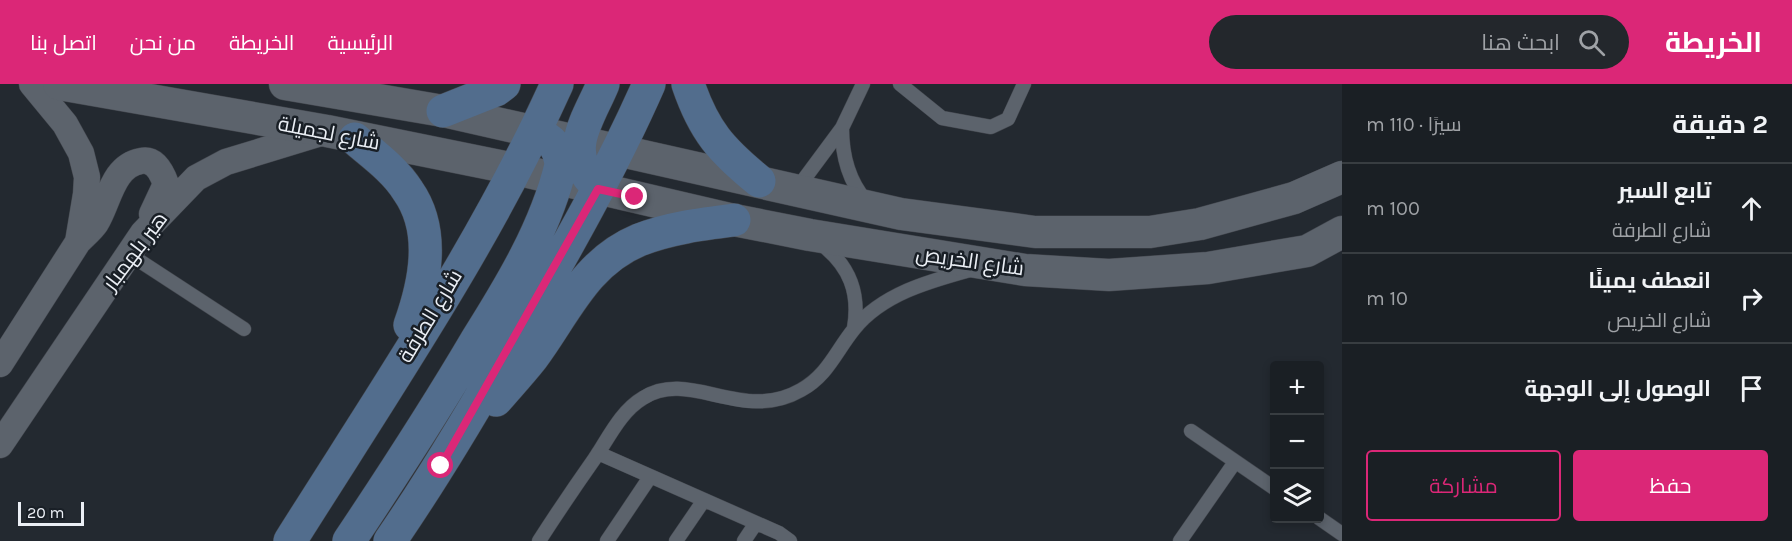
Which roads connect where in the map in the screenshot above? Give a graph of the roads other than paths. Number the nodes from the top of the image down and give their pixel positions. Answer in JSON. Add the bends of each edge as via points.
{"nodes":[{"id":1,"x":32,"y":84,"type":"edge"},
{"id":2,"x":59,"y":84,"type":"edge"},
{"id":3,"x":285,"y":84,"type":"edge"},
{"id":4,"x":504,"y":84,"type":"edge"},
{"id":5,"x":557,"y":84,"type":"edge"},
{"id":6,"x":603,"y":84,"type":"edge"},
{"id":7,"x":649,"y":84,"type":"edge"},
{"id":8,"x":688,"y":84,"type":"edge"},
{"id":9,"x":863,"y":84,"type":"edge"},
{"id":10,"x":900,"y":84,"type":"edge"},
{"id":11,"x":1024,"y":84,"type":"edge"},
{"id":12,"x":344,"y":90,"type":"edge"},
{"id":13,"x":443,"y":111,"type":"junction"},
{"id":14,"x":842,"y":128,"type":"junction"},
{"id":15,"x":535,"y":132,"type":"junction"},
{"id":16,"x":341,"y":135,"type":"junction"},
{"id":17,"x":579,"y":142,"type":"junction"},
{"id":18,"x":618,"y":152,"type":"junction"},
{"id":19,"x":515,"y":169,"type":"junction"},
{"id":20,"x":1342,"y":177,"type":"edge"},
{"id":21,"x":558,"y":178,"type":"junction"},
{"id":22,"x":759,"y":181,"type":"junction"},
{"id":23,"x":598,"y":189,"type":"junction"},
{"id":24,"x":796,"y":190,"type":"junction"},
{"id":25,"x":872,"y":207,"type":"junction"},
{"id":26,"x":734,"y":220,"type":"junction"},
{"id":27,"x":1342,"y":232,"type":"edge"},
{"id":28,"x":810,"y":235,"type":"junction"},
{"id":29,"x":78,"y":242,"type":"junction"},
{"id":30,"x":136,"y":244,"type":"junction"},
{"id":31,"x":984,"y":266,"type":"junction"},
{"id":32,"x":854,"y":328,"type":"junction"},
{"id":33,"x":244,"y":329,"type":"dead end"},
{"id":34,"x":0,"y":364,"type":"edge"},
{"id":35,"x":382,"y":395,"type":"junction"},
{"id":36,"x":1191,"y":431,"type":"dead end"},
{"id":37,"x":0,"y":445,"type":"edge"},
{"id":38,"x":598,"y":453,"type":"junction"},
{"id":39,"x":1235,"y":462,"type":"junction"},
{"id":40,"x":441,"y":466,"type":"junction"},
{"id":41,"x":650,"y":477,"type":"junction"},
{"id":42,"x":1270,"y":485,"type":"edge"},
{"id":43,"x":704,"y":500,"type":"junction"},
{"id":44,"x":1324,"y":522,"type":"edge"},
{"id":45,"x":756,"y":523,"type":"junction"},
{"id":46,"x":1342,"y":534,"type":"edge"},
{"id":47,"x":290,"y":541,"type":"edge"},
{"id":48,"x":349,"y":541,"type":"edge"},
{"id":49,"x":390,"y":541,"type":"edge"},
{"id":50,"x":539,"y":541,"type":"edge"},
{"id":51,"x":607,"y":541,"type":"edge"},
{"id":52,"x":676,"y":541,"type":"edge"},
{"id":53,"x":744,"y":541,"type":"edge"},
{"id":54,"x":790,"y":541,"type":"edge"},
{"id":55,"x":1180,"y":541,"type":"edge"}],
"edges":[{"from":1,"to":29,"type":"street","via":[[65,124],[81,153],[87,177]]},
{"from":2,"to":16,"type":"street","name":"شارع لجميلة"},
{"from":3,"to":12,"type":"street","name":"شارع لجميلة"},
{"from":4,"to":13,"type":"main road"},
{"from":5,"to":15,"type":"main road","name":"شارع الطرفة"},
{"from":6,"to":17,"type":"main road"},
{"from":7,"to":18,"type":"main road"},
{"from":8,"to":22,"type":"main road","via":[[698,113],[724,152]]},
{"from":9,"to":14,"type":"lane"},
{"from":10,"to":11,"type":"lane","via":[[942,118],[991,127],[1008,119]]},
{"from":12,"to":13,"type":"street","name":"شارع لجميلة"},
{"from":13,"to":15,"type":"street","name":"شارع لجميلة"},
{"from":14,"to":24,"type":"lane"},
{"from":14,"to":25,"type":"lane","via":[[845,163]]},
{"from":15,"to":17,"type":"street","name":"شارع لجميلة"},
{"from":15,"to":19,"type":"main road","name":"شارع الطرفة"},
{"from":15,"to":21,"type":"main road","via":[[552,141],[560,152]]},
{"from":16,"to":19,"type":"street","name":"شارع لجميلة"},
{"from":16,"to":30,"type":"street","name":"هير بلهمبار","via":[[226,162],[196,178]]},
{"from":16,"to":35,"type":"main road","via":[[388,166],[410,192],[425,233],[422,287],[399,359]]},
{"from":17,"to":18,"type":"street","name":"شارع لجميلة"},
{"from":17,"to":23,"type":"main road","via":[[581,164]]},
{"from":18,"to":22,"type":"street","name":"شارع الخريص"},
{"from":18,"to":23,"type":"main road"},
{"from":19,"to":21,"type":"street","name":"شارع لجميلة"},
{"from":19,"to":35,"type":"main road","name":"شارع الطرفة"},
{"from":20,"to":25,"type":"street","name":"شارع الخريص","via":[[1294,198],[1200,224],[1149,232],[1035,232]]},
{"from":21,"to":23,"type":"street","name":"شارع لجميلة"},
{"from":21,"to":48,"type":"main road","via":[[507,290],[422,432]]},
{"from":22,"to":24,"type":"street","name":"شارع الخريص"},
{"from":23,"to":26,"type":"street","name":"شارع الخريص"},
{"from":23,"to":40,"type":"main road"},
{"from":24,"to":25,"type":"street","name":"شارع الخريص"},
{"from":26,"to":28,"type":"street","name":"شارع الخريص"},
{"from":26,"to":40,"type":"main road","via":[[686,226],[639,241],[599,265],[567,302],[533,357]]},
{"from":27,"to":31,"type":"street","name":"شارع الخريص","via":[[1307,251],[1208,268],[1109,275]]},
{"from":28,"to":31,"type":"street","name":"شارع الخريص"},
{"from":28,"to":32,"type":"lane","via":[[840,260],[848,272],[856,299]]},
{"from":29,"to":30,"type":"street","via":[[96,224],[128,163],[145,160],[160,168],[166,184]]},
{"from":29,"to":34,"type":"street"},
{"from":30,"to":33,"type":"lane"},
{"from":30,"to":37,"type":"street","name":"هير بلهمبار"},
{"from":31,"to":32,"type":"lane","via":[[901,294]]},
{"from":32,"to":38,"type":"lane","via":[[826,370],[801,391],[753,403],[687,389],[654,392],[623,415]]},
{"from":35,"to":47,"type":"main road","name":"شارع الطرفة"},
{"from":36,"to":39,"type":"lane"},
{"from":38,"to":41,"type":"lane"},
{"from":38,"to":50,"type":"lane"},
{"from":39,"to":42,"type":"lane"},
{"from":39,"to":55,"type":"lane"},
{"from":40,"to":49,"type":"main road"},
{"from":41,"to":43,"type":"lane"},
{"from":41,"to":51,"type":"lane"},
{"from":43,"to":45,"type":"lane"},
{"from":43,"to":52,"type":"lane"},
{"from":44,"to":46,"type":"lane"},
{"from":45,"to":53,"type":"lane"},
{"from":45,"to":54,"type":"lane"}]}
